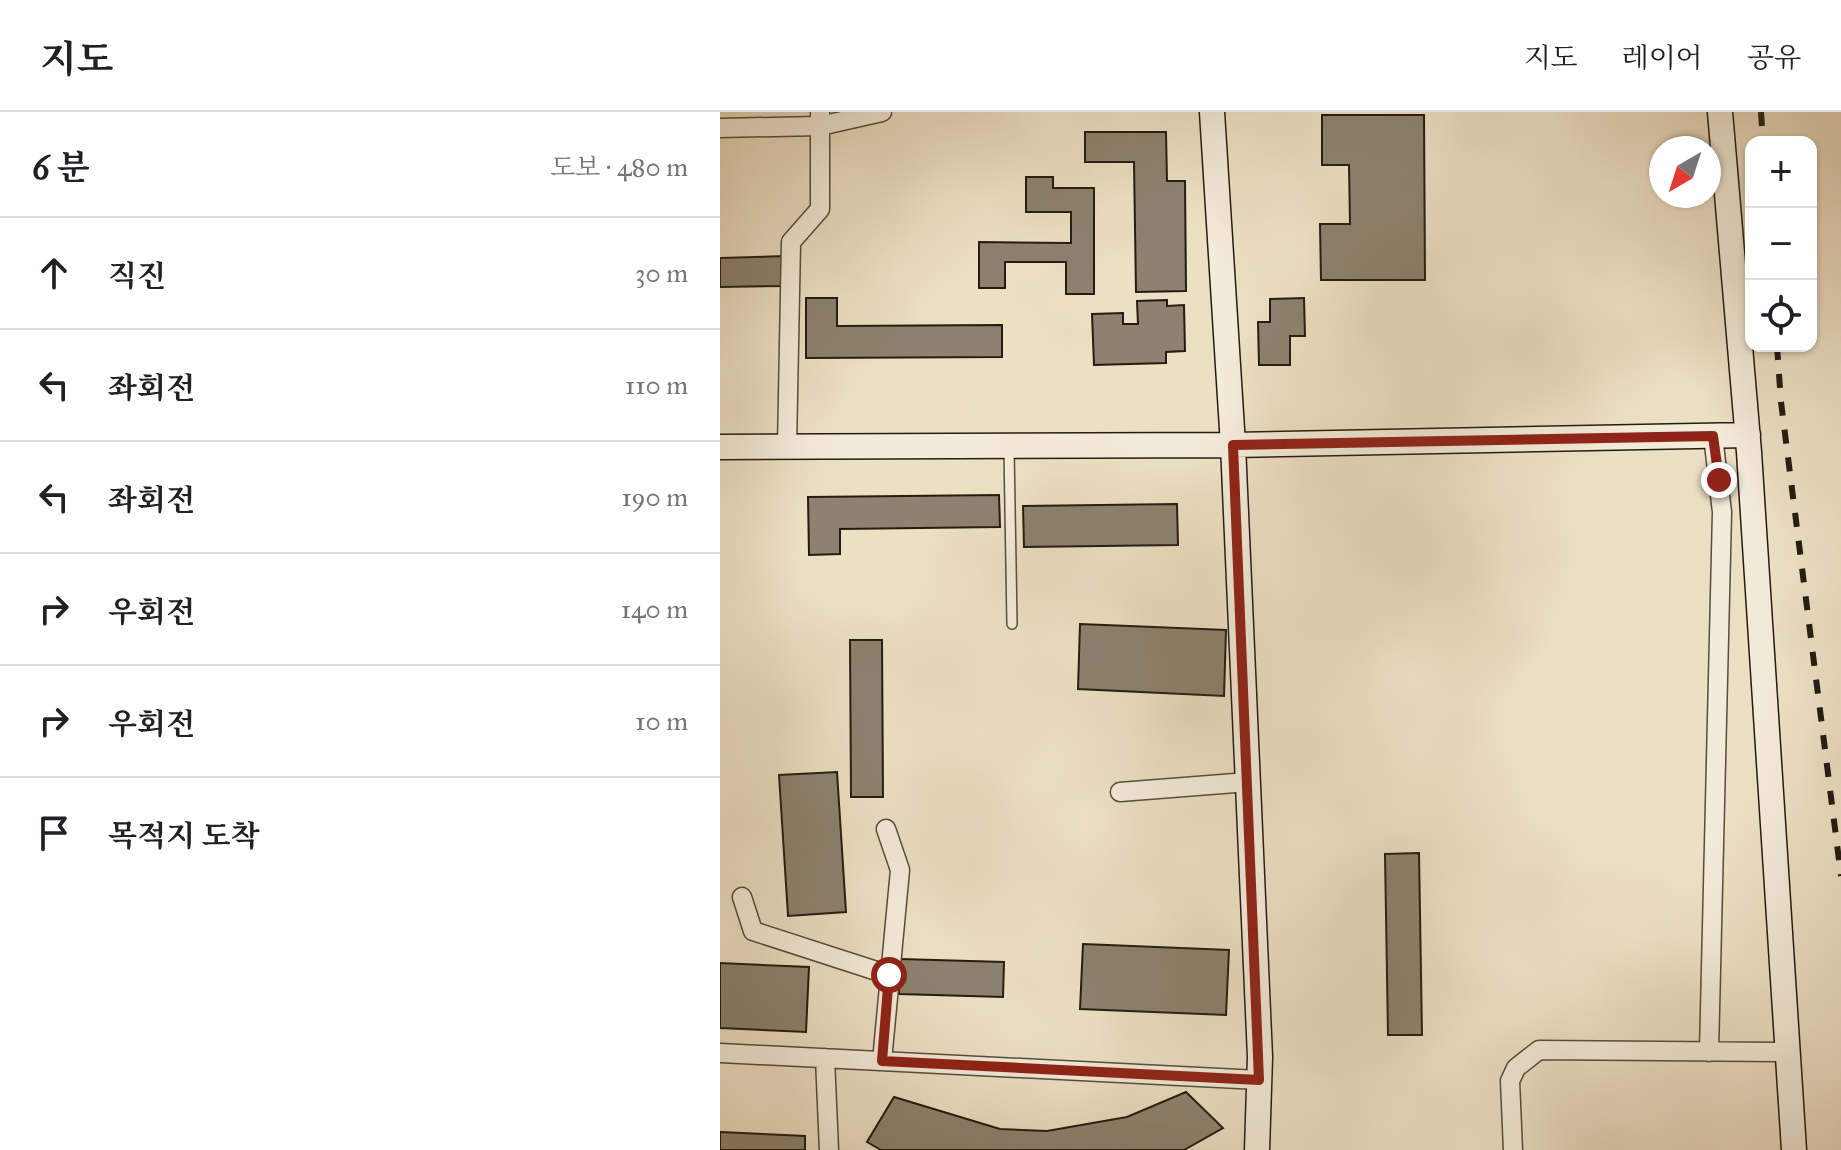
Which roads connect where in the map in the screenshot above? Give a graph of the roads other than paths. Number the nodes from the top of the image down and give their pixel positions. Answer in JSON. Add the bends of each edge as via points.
{"nodes":[{"id":1,"x":882,"y":112,"type":"edge"},
{"id":2,"x":1212,"y":112,"type":"edge"},
{"id":3,"x":1720,"y":112,"type":"edge"},
{"id":4,"x":820,"y":119,"type":"edge"},
{"id":5,"x":720,"y":128,"type":"edge"},
{"id":6,"x":1748,"y":435,"type":"junction"},
{"id":7,"x":1713,"y":436,"type":"junction"},
{"id":8,"x":1233,"y":445,"type":"junction"},
{"id":9,"x":1009,"y":446,"type":"junction"},
{"id":10,"x":720,"y":447,"type":"edge"},
{"id":11,"x":787,"y":447,"type":"junction"},
{"id":12,"x":1012,"y":624,"type":"dead end"},
{"id":13,"x":1248,"y":782,"type":"junction"},
{"id":14,"x":1120,"y":792,"type":"dead end"},
{"id":15,"x":886,"y":829,"type":"dead end"},
{"id":16,"x":742,"y":897,"type":"dead end"},
{"id":17,"x":889,"y":975,"type":"junction"},
{"id":18,"x":1709,"y":1052,"type":"junction"},
{"id":19,"x":1787,"y":1052,"type":"junction"},
{"id":20,"x":720,"y":1053,"type":"edge"},
{"id":21,"x":825,"y":1058,"type":"junction"},
{"id":22,"x":882,"y":1061,"type":"junction"},
{"id":23,"x":1259,"y":1080,"type":"junction"},
{"id":24,"x":829,"y":1150,"type":"edge"},
{"id":25,"x":1257,"y":1150,"type":"edge"},
{"id":26,"x":1513,"y":1150,"type":"edge"},
{"id":27,"x":1794,"y":1150,"type":"edge"}],
"edges":[{"from":1,"to":4,"type":"street"},
{"from":2,"to":8,"type":"street"},
{"from":3,"to":6,"type":"street"},
{"from":4,"to":5,"type":"street"},
{"from":4,"to":11,"type":"street","via":[[820,209],[791,242]]},
{"from":6,"to":7,"type":"street"},
{"from":6,"to":19,"type":"street"},
{"from":7,"to":8,"type":"street"},
{"from":7,"to":18,"type":"street","via":[[1722,512]]},
{"from":8,"to":9,"type":"street"},
{"from":8,"to":13,"type":"street"},
{"from":9,"to":11,"type":"street"},
{"from":9,"to":12,"type":"lane"},
{"from":10,"to":11,"type":"street"},
{"from":13,"to":14,"type":"street"},
{"from":13,"to":23,"type":"street"},
{"from":15,"to":17,"type":"street","via":[[900,870]]},
{"from":16,"to":17,"type":"street","via":[[753,931]]},
{"from":17,"to":22,"type":"street"},
{"from":18,"to":19,"type":"street"},
{"from":18,"to":26,"type":"street","via":[[1539,1050],[1516,1068],[1510,1081]]},
{"from":19,"to":27,"type":"street"},
{"from":20,"to":21,"type":"street"},
{"from":21,"to":22,"type":"street"},
{"from":21,"to":24,"type":"street"},
{"from":22,"to":23,"type":"street"},
{"from":23,"to":25,"type":"street"}]}
